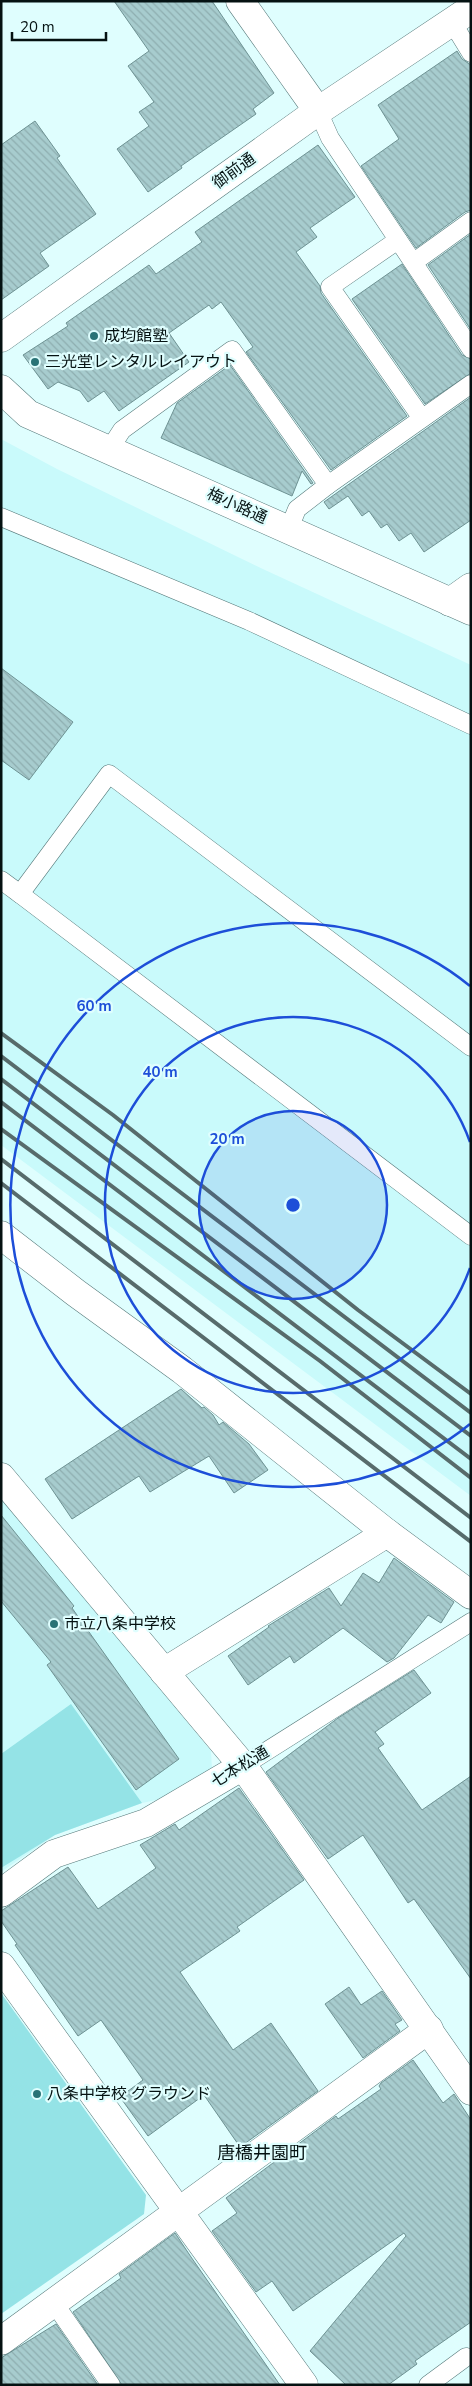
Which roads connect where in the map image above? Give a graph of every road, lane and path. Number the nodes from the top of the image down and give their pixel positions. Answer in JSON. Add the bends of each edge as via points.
{"nodes":[{"id":1,"x":240,"y":1,"type":"edge"},
{"id":2,"x":462,"y":15,"type":"edge"},
{"id":3,"x":471,"y":53,"type":"edge"},
{"id":4,"x":318,"y":111,"type":"junction"},
{"id":5,"x":471,"y":221,"type":"edge"},
{"id":6,"x":398,"y":240,"type":"junction"},
{"id":7,"x":414,"y":262,"type":"junction"},
{"id":8,"x":1,"y":338,"type":"edge"},
{"id":9,"x":471,"y":349,"type":"edge"},
{"id":10,"x":471,"y":384,"type":"edge"},
{"id":11,"x":1,"y":390,"type":"edge"},
{"id":12,"x":1,"y":405,"type":"edge"},
{"id":13,"x":28,"y":414,"type":"junction"},
{"id":14,"x":421,"y":417,"type":"junction"},
{"id":15,"x":109,"y":450,"type":"junction"},
{"id":16,"x":328,"y":485,"type":"junction"},
{"id":17,"x":1,"y":517,"type":"edge"},
{"id":18,"x":290,"y":529,"type":"junction"},
{"id":19,"x":464,"y":600,"type":"edge"},
{"id":20,"x":471,"y":725,"type":"edge"},
{"id":21,"x":1,"y":880,"type":"edge"},
{"id":22,"x":20,"y":894,"type":"junction"},
{"id":23,"x":471,"y":1047,"type":"edge"},
{"id":24,"x":1,"y":1235,"type":"edge"},
{"id":25,"x":471,"y":1236,"type":"edge"},
{"id":26,"x":1,"y":1477,"type":"edge"},
{"id":27,"x":387,"y":1533,"type":"junction"},
{"id":28,"x":471,"y":1595,"type":"edge"},
{"id":29,"x":471,"y":1622,"type":"edge"},
{"id":30,"x":164,"y":1672,"type":"junction"},
{"id":31,"x":242,"y":1766,"type":"junction"},
{"id":32,"x":1,"y":1893,"type":"edge"},
{"id":33,"x":1,"y":1966,"type":"edge"},
{"id":34,"x":429,"y":2029,"type":"junction"},
{"id":35,"x":471,"y":2091,"type":"edge"},
{"id":36,"x":179,"y":2211,"type":"junction"},
{"id":37,"x":54,"y":2303,"type":"junction"},
{"id":38,"x":1,"y":2341,"type":"edge"},
{"id":39,"x":466,"y":2357,"type":"dead end"},
{"id":40,"x":110,"y":2385,"type":"edge"},
{"id":41,"x":304,"y":2385,"type":"edge"},
{"id":42,"x":428,"y":2385,"type":"edge"}],
"edges":[{"from":1,"to":4,"type":"street"},
{"from":2,"to":3,"type":"lane"},
{"from":2,"to":4,"type":"street","name":"御前通"},
{"from":4,"to":6,"type":"lane","via":[[330,138]]},
{"from":4,"to":8,"type":"street","name":"御前通"},
{"from":5,"to":7,"type":"lane"},
{"from":6,"to":7,"type":"lane"},
{"from":6,"to":14,"type":"lane","via":[[330,287]]},
{"from":7,"to":9,"type":"lane"},
{"from":10,"to":14,"type":"lane"},
{"from":11,"to":13,"type":"street"},
{"from":12,"to":13,"type":"street","name":"梅小路通"},
{"from":13,"to":15,"type":"street","name":"梅小路通"},
{"from":14,"to":16,"type":"lane"},
{"from":15,"to":16,"type":"lane","via":[[122,430],[232,350]]},
{"from":15,"to":18,"type":"street","name":"梅小路通"},
{"from":16,"to":18,"type":"lane","via":[[297,509]]},
{"from":17,"to":20,"type":"lane","via":[[249,621]]},
{"from":18,"to":19,"type":"street","name":"梅小路通"},
{"from":21,"to":22,"type":"lane"},
{"from":22,"to":23,"type":"lane","via":[[109,774]]},
{"from":22,"to":25,"type":"lane"},
{"from":24,"to":27,"type":"street","via":[[182,1370]]},
{"from":26,"to":30,"type":"street"},
{"from":27,"to":28,"type":"street"},
{"from":27,"to":30,"type":"street"},
{"from":29,"to":31,"type":"lane","name":"七本松通"},
{"from":30,"to":31,"type":"street"},
{"from":31,"to":32,"type":"street","name":"七本松通","via":[[146,1823],[54,1854]]},
{"from":31,"to":34,"type":"street"},
{"from":33,"to":36,"type":"street"},
{"from":34,"to":35,"type":"street"},
{"from":34,"to":36,"type":"street"},
{"from":36,"to":37,"type":"street"},
{"from":36,"to":41,"type":"street"},
{"from":37,"to":38,"type":"street"},
{"from":37,"to":40,"type":"lane"},
{"from":39,"to":42,"type":"lane"}]}
